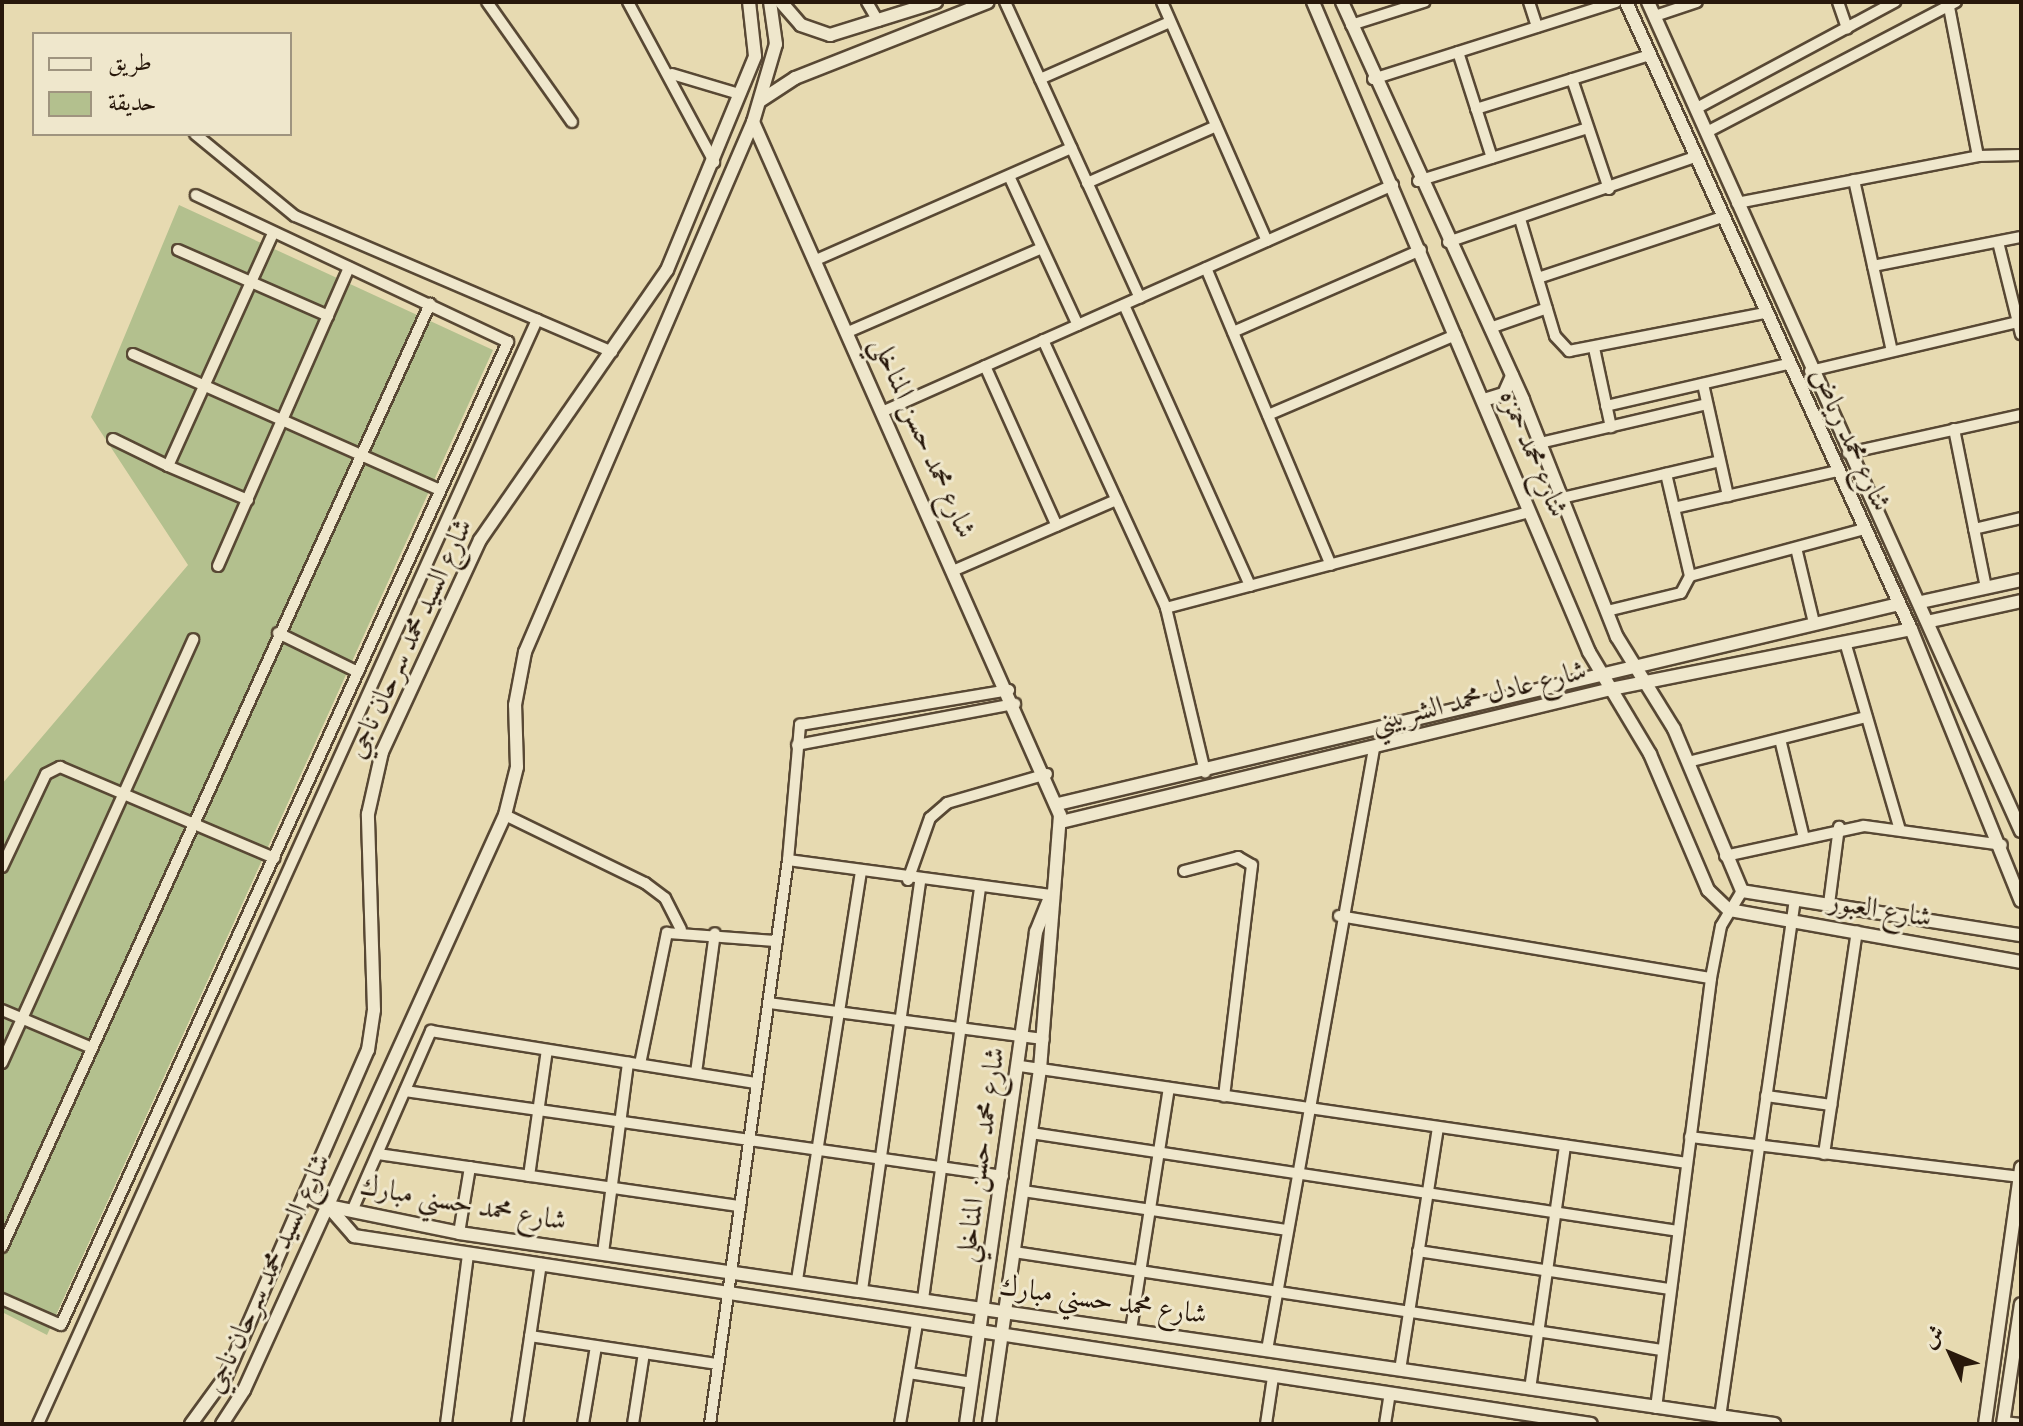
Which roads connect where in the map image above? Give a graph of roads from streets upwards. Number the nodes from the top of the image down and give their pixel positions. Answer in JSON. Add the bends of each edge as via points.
{"nodes":[{"id":1,"x":487,"y":2,"type":"edge"},
{"id":2,"x":628,"y":2,"type":"edge"},
{"id":3,"x":749,"y":2,"type":"edge"},
{"id":4,"x":770,"y":2,"type":"edge"},
{"id":5,"x":781,"y":2,"type":"edge"},
{"id":6,"x":867,"y":2,"type":"edge"},
{"id":7,"x":936,"y":2,"type":"edge"},
{"id":8,"x":988,"y":2,"type":"edge"},
{"id":9,"x":1005,"y":2,"type":"edge"},
{"id":10,"x":1162,"y":2,"type":"edge"},
{"id":11,"x":1313,"y":2,"type":"edge"},
{"id":12,"x":1342,"y":2,"type":"edge"},
{"id":13,"x":1529,"y":2,"type":"edge"},
{"id":14,"x":1616,"y":2,"type":"edge"},
{"id":15,"x":1626,"y":2,"type":"edge"},
{"id":16,"x":1648,"y":2,"type":"edge"},
{"id":17,"x":1697,"y":2,"type":"edge"},
{"id":18,"x":1838,"y":2,"type":"edge"},
{"id":19,"x":1895,"y":2,"type":"edge"},
{"id":20,"x":1416,"y":3,"type":"edge"},
{"id":21,"x":1951,"y":3,"type":"edge"},
{"id":22,"x":1655,"y":16,"type":"junction"},
{"id":23,"x":878,"y":21,"type":"junction"},
{"id":24,"x":1170,"y":22,"type":"junction"},
{"id":25,"x":1351,"y":25,"type":"junction"},
{"id":26,"x":1537,"y":27,"type":"junction"},
{"id":27,"x":1847,"y":28,"type":"junction"},
{"id":28,"x":1458,"y":52,"type":"junction"},
{"id":29,"x":1649,"y":55,"type":"junction"},
{"id":30,"x":672,"y":74,"type":"junction"},
{"id":31,"x":1040,"y":79,"type":"junction"},
{"id":32,"x":1373,"y":79,"type":"junction"},
{"id":33,"x":1572,"y":79,"type":"junction"},
{"id":34,"x":739,"y":94,"type":"junction"},
{"id":35,"x":760,"y":101,"type":"junction"},
{"id":36,"x":1697,"y":108,"type":"junction"},
{"id":37,"x":1476,"y":109,"type":"junction"},
{"id":38,"x":572,"y":122,"type":"dead end"},
{"id":39,"x":753,"y":122,"type":"junction"},
{"id":40,"x":1679,"y":125,"type":"junction"},
{"id":41,"x":1216,"y":126,"type":"junction"},
{"id":42,"x":1588,"y":128,"type":"junction"},
{"id":43,"x":1707,"y":132,"type":"junction"},
{"id":44,"x":197,"y":136,"type":"edge"},
{"id":45,"x":1071,"y":148,"type":"junction"},
{"id":46,"x":2021,"y":155,"type":"edge"},
{"id":47,"x":1978,"y":156,"type":"junction"},
{"id":48,"x":1695,"y":157,"type":"junction"},
{"id":49,"x":1492,"y":158,"type":"junction"},
{"id":50,"x":714,"y":162,"type":"junction"},
{"id":51,"x":1009,"y":176,"type":"junction"},
{"id":52,"x":1854,"y":180,"type":"junction"},
{"id":53,"x":1418,"y":181,"type":"junction"},
{"id":54,"x":1087,"y":183,"type":"junction"},
{"id":55,"x":1393,"y":185,"type":"junction"},
{"id":56,"x":1609,"y":189,"type":"junction"},
{"id":57,"x":196,"y":195,"type":"dead end"},
{"id":58,"x":1737,"y":203,"type":"junction"},
{"id":59,"x":1722,"y":217,"type":"junction"},
{"id":60,"x":1520,"y":219,"type":"junction"},
{"id":61,"x":273,"y":233,"type":"junction"},
{"id":62,"x":2021,"y":237,"type":"edge"},
{"id":63,"x":1267,"y":241,"type":"junction"},
{"id":64,"x":1448,"y":242,"type":"junction"},
{"id":65,"x":1998,"y":242,"type":"junction"},
{"id":66,"x":1042,"y":248,"type":"junction"},
{"id":67,"x":178,"y":250,"type":"dead end"},
{"id":68,"x":1421,"y":250,"type":"junction"},
{"id":69,"x":816,"y":260,"type":"junction"},
{"id":70,"x":1873,"y":266,"type":"junction"},
{"id":71,"x":349,"y":267,"type":"junction"},
{"id":72,"x":1206,"y":268,"type":"junction"},
{"id":73,"x":1538,"y":278,"type":"junction"},
{"id":74,"x":250,"y":282,"type":"junction"},
{"id":75,"x":1140,"y":298,"type":"junction"},
{"id":76,"x":430,"y":304,"type":"junction"},
{"id":77,"x":1124,"y":305,"type":"junction"},
{"id":78,"x":1547,"y":308,"type":"junction"},
{"id":79,"x":642,"y":312,"type":"junction"},
{"id":80,"x":1765,"y":313,"type":"junction"},
{"id":81,"x":328,"y":316,"type":"junction"},
{"id":82,"x":537,"y":320,"type":"junction"},
{"id":83,"x":665,"y":321,"type":"junction"},
{"id":84,"x":2018,"y":322,"type":"junction"},
{"id":85,"x":1078,"y":325,"type":"junction"},
{"id":86,"x":1490,"y":328,"type":"junction"},
{"id":87,"x":848,"y":332,"type":"junction"},
{"id":88,"x":1233,"y":332,"type":"junction"},
{"id":89,"x":2021,"y":334,"type":"edge"},
{"id":90,"x":1456,"y":335,"type":"junction"},
{"id":91,"x":1043,"y":340,"type":"junction"},
{"id":92,"x":1594,"y":348,"type":"junction"},
{"id":93,"x":1892,"y":351,"type":"junction"},
{"id":94,"x":612,"y":352,"type":"junction"},
{"id":95,"x":133,"y":354,"type":"dead end"},
{"id":96,"x":1788,"y":364,"type":"junction"},
{"id":97,"x":985,"y":366,"type":"junction"},
{"id":98,"x":1810,"y":371,"type":"junction"},
{"id":99,"x":1512,"y":376,"type":"junction"},
{"id":100,"x":204,"y":384,"type":"junction"},
{"id":101,"x":1703,"y":384,"type":"junction"},
{"id":102,"x":1484,"y":400,"type":"junction"},
{"id":103,"x":1707,"y":404,"type":"junction"},
{"id":104,"x":1606,"y":406,"type":"junction"},
{"id":105,"x":884,"y":411,"type":"junction"},
{"id":106,"x":1829,"y":411,"type":"junction"},
{"id":107,"x":1268,"y":415,"type":"junction"},
{"id":108,"x":2021,"y":415,"type":"edge"},
{"id":109,"x":1812,"y":418,"type":"junction"},
{"id":110,"x":283,"y":420,"type":"junction"},
{"id":111,"x":1611,"y":427,"type":"junction"},
{"id":112,"x":1954,"y":429,"type":"junction"},
{"id":113,"x":113,"y":439,"type":"dead end"},
{"id":114,"x":1540,"y":443,"type":"junction"},
{"id":115,"x":1826,"y":447,"type":"junction"},
{"id":116,"x":1845,"y":447,"type":"junction"},
{"id":117,"x":360,"y":454,"type":"junction"},
{"id":118,"x":1720,"y":461,"type":"junction"},
{"id":119,"x":168,"y":466,"type":"junction"},
{"id":120,"x":1837,"y":471,"type":"junction"},
{"id":121,"x":1666,"y":474,"type":"junction"},
{"id":122,"x":440,"y":490,"type":"junction"},
{"id":123,"x":1728,"y":496,"type":"junction"},
{"id":124,"x":1562,"y":498,"type":"junction"},
{"id":125,"x":248,"y":500,"type":"junction"},
{"id":126,"x":1116,"y":500,"type":"junction"},
{"id":127,"x":1674,"y":508,"type":"junction"},
{"id":128,"x":1530,"y":512,"type":"junction"},
{"id":129,"x":2021,"y":518,"type":"edge"},
{"id":130,"x":1057,"y":526,"type":"junction"},
{"id":131,"x":1864,"y":529,"type":"junction"},
{"id":132,"x":1974,"y":529,"type":"junction"},
{"id":133,"x":1797,"y":552,"type":"junction"},
{"id":134,"x":1331,"y":565,"type":"junction"},
{"id":135,"x":218,"y":566,"type":"dead end"},
{"id":136,"x":955,"y":570,"type":"junction"},
{"id":137,"x":1690,"y":576,"type":"junction"},
{"id":138,"x":2021,"y":580,"type":"edge"},
{"id":139,"x":1250,"y":586,"type":"junction"},
{"id":140,"x":1986,"y":587,"type":"junction"},
{"id":141,"x":2021,"y":601,"type":"edge"},
{"id":142,"x":1921,"y":602,"type":"junction"},
{"id":143,"x":1899,"y":604,"type":"junction"},
{"id":144,"x":1166,"y":608,"type":"junction"},
{"id":145,"x":1607,"y":611,"type":"junction"},
{"id":146,"x":1931,"y":621,"type":"junction"},
{"id":147,"x":1814,"y":623,"type":"junction"},
{"id":148,"x":1911,"y":629,"type":"junction"},
{"id":149,"x":278,"y":633,"type":"junction"},
{"id":150,"x":193,"y":639,"type":"dead end"},
{"id":151,"x":1845,"y":642,"type":"junction"},
{"id":152,"x":1633,"y":665,"type":"junction"},
{"id":153,"x":358,"y":672,"type":"junction"},
{"id":154,"x":1600,"y":673,"type":"junction"},
{"id":155,"x":1646,"y":683,"type":"junction"},
{"id":156,"x":1611,"y":689,"type":"junction"},
{"id":157,"x":1009,"y":690,"type":"junction"},
{"id":158,"x":1015,"y":704,"type":"junction"},
{"id":159,"x":902,"y":708,"type":"junction"},
{"id":160,"x":1866,"y":717,"type":"junction"},
{"id":161,"x":905,"y":724,"type":"junction"},
{"id":162,"x":1780,"y":739,"type":"junction"},
{"id":163,"x":797,"y":745,"type":"junction"},
{"id":164,"x":1374,"y":749,"type":"junction"},
{"id":165,"x":1266,"y":757,"type":"junction"},
{"id":166,"x":1688,"y":762,"type":"junction"},
{"id":167,"x":1205,"y":772,"type":"junction"},
{"id":168,"x":1047,"y":774,"type":"junction"},
{"id":169,"x":1269,"y":774,"type":"junction"},
{"id":170,"x":124,"y":791,"type":"junction"},
{"id":171,"x":1058,"y":804,"type":"junction"},
{"id":172,"x":505,"y":815,"type":"junction"},
{"id":173,"x":194,"y":820,"type":"junction"},
{"id":174,"x":1061,"y":822,"type":"junction"},
{"id":175,"x":1839,"y":827,"type":"junction"},
{"id":176,"x":1900,"y":830,"type":"junction"},
{"id":177,"x":2021,"y":831,"type":"edge"},
{"id":178,"x":1803,"y":834,"type":"junction"},
{"id":179,"x":2002,"y":845,"type":"junction"},
{"id":180,"x":1725,"y":856,"type":"junction"},
{"id":181,"x":274,"y":858,"type":"junction"},
{"id":182,"x":788,"y":860,"type":"junction"},
{"id":183,"x":2,"y":867,"type":"edge"},
{"id":184,"x":1184,"y":871,"type":"dead end"},
{"id":185,"x":861,"y":872,"type":"junction"},
{"id":186,"x":914,"y":881,"type":"junction"},
{"id":187,"x":980,"y":890,"type":"junction"},
{"id":188,"x":1742,"y":891,"type":"junction"},
{"id":189,"x":1051,"y":895,"type":"junction"},
{"id":190,"x":1795,"y":899,"type":"junction"},
{"id":191,"x":2021,"y":901,"type":"edge"},
{"id":192,"x":1829,"y":904,"type":"junction"},
{"id":193,"x":1729,"y":910,"type":"junction"},
{"id":194,"x":1339,"y":916,"type":"junction"},
{"id":195,"x":1792,"y":920,"type":"junction"},
{"id":196,"x":681,"y":929,"type":"junction"},
{"id":197,"x":1857,"y":931,"type":"junction"},
{"id":198,"x":239,"y":932,"type":"junction"},
{"id":199,"x":715,"y":933,"type":"junction"},
{"id":200,"x":2021,"y":935,"type":"edge"},
{"id":201,"x":257,"y":940,"type":"junction"},
{"id":202,"x":777,"y":941,"type":"junction"},
{"id":203,"x":2021,"y":962,"type":"edge"},
{"id":204,"x":1711,"y":978,"type":"junction"},
{"id":205,"x":769,"y":1003,"type":"junction"},
{"id":206,"x":2,"y":1010,"type":"edge"},
{"id":207,"x":839,"y":1012,"type":"junction"},
{"id":208,"x":22,"y":1018,"type":"junction"},
{"id":209,"x":900,"y":1019,"type":"junction"},
{"id":210,"x":963,"y":1027,"type":"junction"},
{"id":211,"x":1023,"y":1036,"type":"junction"},
{"id":212,"x":1044,"y":1039,"type":"junction"},
{"id":213,"x":92,"y":1048,"type":"junction"},
{"id":214,"x":547,"y":1050,"type":"junction"},
{"id":215,"x":2,"y":1063,"type":"edge"},
{"id":216,"x":634,"y":1064,"type":"junction"},
{"id":217,"x":1020,"y":1066,"type":"junction"},
{"id":218,"x":1040,"y":1069,"type":"junction"},
{"id":219,"x":696,"y":1073,"type":"junction"},
{"id":220,"x":757,"y":1083,"type":"junction"},
{"id":221,"x":1169,"y":1088,"type":"junction"},
{"id":222,"x":405,"y":1091,"type":"junction"},
{"id":223,"x":1224,"y":1096,"type":"junction"},
{"id":224,"x":1766,"y":1096,"type":"junction"},
{"id":225,"x":1831,"y":1105,"type":"junction"},
{"id":226,"x":1305,"y":1108,"type":"junction"},
{"id":227,"x":538,"y":1110,"type":"junction"},
{"id":228,"x":621,"y":1121,"type":"junction"},
{"id":229,"x":1438,"y":1127,"type":"junction"},
{"id":230,"x":1031,"y":1133,"type":"junction"},
{"id":231,"x":1690,"y":1137,"type":"junction"},
{"id":232,"x":749,"y":1140,"type":"junction"},
{"id":233,"x":1565,"y":1145,"type":"junction"},
{"id":234,"x":1759,"y":1146,"type":"junction"},
{"id":235,"x":817,"y":1150,"type":"junction"},
{"id":236,"x":1159,"y":1153,"type":"junction"},
{"id":237,"x":378,"y":1154,"type":"junction"},
{"id":238,"x":1824,"y":1154,"type":"junction"},
{"id":239,"x":880,"y":1158,"type":"junction"},
{"id":240,"x":1687,"y":1163,"type":"junction"},
{"id":241,"x":470,"y":1167,"type":"junction"},
{"id":242,"x":942,"y":1167,"type":"junction"},
{"id":243,"x":2020,"y":1172,"type":"edge"},
{"id":244,"x":1295,"y":1173,"type":"junction"},
{"id":245,"x":529,"y":1176,"type":"junction"},
{"id":246,"x":1003,"y":1176,"type":"junction"},
{"id":247,"x":612,"y":1188,"type":"junction"},
{"id":248,"x":1023,"y":1191,"type":"junction"},
{"id":249,"x":1427,"y":1193,"type":"junction"},
{"id":250,"x":305,"y":1195,"type":"junction"},
{"id":251,"x":328,"y":1206,"type":"junction"},
{"id":252,"x":740,"y":1206,"type":"junction"},
{"id":253,"x":1150,"y":1210,"type":"junction"},
{"id":254,"x":352,"y":1211,"type":"junction"},
{"id":255,"x":1555,"y":1213,"type":"junction"},
{"id":256,"x":1286,"y":1230,"type":"junction"},
{"id":257,"x":1678,"y":1231,"type":"junction"},
{"id":258,"x":459,"y":1233,"type":"junction"},
{"id":259,"x":2,"y":1247,"type":"edge"},
{"id":260,"x":1418,"y":1251,"type":"junction"},
{"id":261,"x":1014,"y":1252,"type":"junction"},
{"id":262,"x":603,"y":1253,"type":"junction"},
{"id":263,"x":468,"y":1254,"type":"junction"},
{"id":264,"x":541,"y":1264,"type":"junction"},
{"id":265,"x":1547,"y":1270,"type":"junction"},
{"id":266,"x":731,"y":1271,"type":"junction"},
{"id":267,"x":1141,"y":1271,"type":"junction"},
{"id":268,"x":797,"y":1280,"type":"junction"},
{"id":269,"x":1670,"y":1289,"type":"junction"},
{"id":270,"x":862,"y":1290,"type":"junction"},
{"id":271,"x":1277,"y":1291,"type":"junction"},
{"id":272,"x":728,"y":1296,"type":"junction"},
{"id":273,"x":2,"y":1299,"type":"edge"},
{"id":274,"x":923,"y":1299,"type":"junction"},
{"id":275,"x":983,"y":1308,"type":"junction"},
{"id":276,"x":1006,"y":1311,"type":"junction"},
{"id":277,"x":2020,"y":1311,"type":"edge"},
{"id":278,"x":1409,"y":1312,"type":"junction"},
{"id":279,"x":917,"y":1324,"type":"junction"},
{"id":280,"x":1131,"y":1330,"type":"junction"},
{"id":281,"x":1538,"y":1331,"type":"junction"},
{"id":282,"x":980,"y":1333,"type":"junction"},
{"id":283,"x":530,"y":1336,"type":"junction"},
{"id":284,"x":1002,"y":1336,"type":"junction"},
{"id":285,"x":596,"y":1346,"type":"junction"},
{"id":286,"x":2018,"y":1349,"type":"edge"},
{"id":287,"x":1267,"y":1350,"type":"junction"},
{"id":288,"x":1662,"y":1350,"type":"junction"},
{"id":289,"x":644,"y":1353,"type":"junction"},
{"id":290,"x":718,"y":1364,"type":"junction"},
{"id":291,"x":1364,"y":1365,"type":"junction"},
{"id":292,"x":1400,"y":1370,"type":"junction"},
{"id":293,"x":909,"y":1373,"type":"junction"},
{"id":294,"x":1273,"y":1377,"type":"junction"},
{"id":295,"x":972,"y":1383,"type":"junction"},
{"id":296,"x":2016,"y":1387,"type":"edge"},
{"id":297,"x":1530,"y":1389,"type":"junction"},
{"id":298,"x":1361,"y":1390,"type":"junction"},
{"id":299,"x":1390,"y":1394,"type":"junction"},
{"id":300,"x":1656,"y":1408,"type":"junction"},
{"id":301,"x":1720,"y":1417,"type":"junction"},
{"id":302,"x":1996,"y":1422,"type":"edge"},
{"id":303,"x":1576,"y":1423,"type":"edge"},
{"id":304,"x":38,"y":1424,"type":"edge"},
{"id":305,"x":191,"y":1424,"type":"edge"},
{"id":306,"x":222,"y":1424,"type":"edge"},
{"id":307,"x":446,"y":1424,"type":"edge"},
{"id":308,"x":517,"y":1424,"type":"edge"},
{"id":309,"x":583,"y":1424,"type":"edge"},
{"id":310,"x":633,"y":1424,"type":"edge"},
{"id":311,"x":710,"y":1424,"type":"edge"},
{"id":312,"x":900,"y":1424,"type":"edge"},
{"id":313,"x":966,"y":1424,"type":"edge"},
{"id":314,"x":989,"y":1424,"type":"edge"},
{"id":315,"x":1266,"y":1424,"type":"edge"},
{"id":316,"x":1385,"y":1424,"type":"edge"},
{"id":317,"x":1591,"y":1424,"type":"edge"},
{"id":318,"x":1774,"y":1424,"type":"edge"},
{"id":319,"x":2021,"y":1424,"type":"edge"}],
"edges":[{"from":1,"to":38,"type":"street"},
{"from":2,"to":30,"type":"street"},
{"from":3,"to":34,"type":"street","via":[[757,40]]},
{"from":4,"to":35,"type":"street","via":[[776,44]]},
{"from":5,"to":23,"type":"street","via":[[794,20],[820,33]]},
{"from":6,"to":23,"type":"street"},
{"from":7,"to":23,"type":"street"},
{"from":8,"to":35,"type":"street","via":[[795,78]]},
{"from":9,"to":31,"type":"street"},
{"from":10,"to":24,"type":"street"},
{"from":11,"to":55,"type":"street","name":"شارع محمد حمزه"},
{"from":12,"to":25,"type":"street","name":"شارع محمد حمزه"},
{"from":13,"to":26,"type":"street"},
{"from":14,"to":26,"type":"street"},
{"from":15,"to":29,"type":"street","name":"شارع محمد رياض"},
{"from":16,"to":22,"type":"street","name":"شارع محمد رياض"},
{"from":17,"to":22,"type":"street"},
{"from":18,"to":27,"type":"street"},
{"from":19,"to":27,"type":"street"},
{"from":20,"to":25,"type":"street"},
{"from":21,"to":43,"type":"street"},
{"from":21,"to":47,"type":"street"},
{"from":22,"to":36,"type":"street","name":"شارع محمد رياض"},
{"from":24,"to":31,"type":"street"},
{"from":24,"to":41,"type":"street"},
{"from":25,"to":32,"type":"street","name":"شارع محمد حمزه"},
{"from":26,"to":28,"type":"street"},
{"from":27,"to":36,"type":"street"},
{"from":28,"to":32,"type":"street"},
{"from":28,"to":37,"type":"street"},
{"from":29,"to":33,"type":"street"},
{"from":29,"to":40,"type":"street","name":"شارع محمد رياض"},
{"from":30,"to":34,"type":"street"},
{"from":30,"to":50,"type":"street"},
{"from":31,"to":45,"type":"street"},
{"from":32,"to":53,"type":"street","name":"شارع محمد حمزه"},
{"from":33,"to":37,"type":"street"},
{"from":33,"to":42,"type":"street"},
{"from":34,"to":50,"type":"street","name":"شارع السيد محمد سرحان ناجي"},
{"from":35,"to":39,"type":"street"},
{"from":36,"to":40,"type":"street"},
{"from":36,"to":43,"type":"street","name":"شارع محمد رياض"},
{"from":37,"to":49,"type":"street"},
{"from":39,"to":69,"type":"street","name":"شارع محمد حسن المناخلي"},
{"from":39,"to":83,"type":"street","name":"شارع السيد محمد سرحان ناجي"},
{"from":40,"to":48,"type":"street","name":"شارع محمد رياض"},
{"from":41,"to":54,"type":"street"},
{"from":41,"to":63,"type":"street"},
{"from":42,"to":49,"type":"street"},
{"from":42,"to":56,"type":"street"},
{"from":43,"to":58,"type":"street","name":"شارع محمد رياض"},
{"from":44,"to":82,"type":"street","via":[[295,216]]},
{"from":45,"to":51,"type":"street"},
{"from":45,"to":54,"type":"street"},
{"from":46,"to":47,"type":"street"},
{"from":47,"to":52,"type":"street"},
{"from":48,"to":56,"type":"street"},
{"from":48,"to":59,"type":"street","name":"شارع محمد رياض"},
{"from":49,"to":53,"type":"street"},
{"from":50,"to":79,"type":"street","name":"شارع السيد محمد سرحان ناجي"},
{"from":51,"to":66,"type":"street"},
{"from":51,"to":69,"type":"street"},
{"from":52,"to":58,"type":"street"},
{"from":52,"to":70,"type":"street"},
{"from":53,"to":64,"type":"street","name":"شارع محمد حمزه"},
{"from":54,"to":75,"type":"street"},
{"from":55,"to":63,"type":"street"},
{"from":55,"to":68,"type":"street","name":"شارع محمد حمزه"},
{"from":56,"to":60,"type":"street"},
{"from":57,"to":61,"type":"street"},
{"from":58,"to":98,"type":"street","name":"شارع محمد رياض"},
{"from":59,"to":73,"type":"street"},
{"from":59,"to":80,"type":"street","name":"شارع محمد رياض"},
{"from":60,"to":64,"type":"street"},
{"from":60,"to":73,"type":"street"},
{"from":61,"to":71,"type":"street"},
{"from":61,"to":74,"type":"street"},
{"from":62,"to":65,"type":"street"},
{"from":63,"to":72,"type":"street"},
{"from":64,"to":86,"type":"street","name":"شارع محمد حمزه"},
{"from":65,"to":70,"type":"street"},
{"from":65,"to":84,"type":"street"},
{"from":66,"to":85,"type":"street"},
{"from":66,"to":87,"type":"street"},
{"from":67,"to":74,"type":"street"},
{"from":68,"to":88,"type":"street"},
{"from":68,"to":90,"type":"street","name":"شارع محمد حمزه"},
{"from":69,"to":87,"type":"street","name":"شارع محمد حسن المناخلي"},
{"from":70,"to":93,"type":"street"},
{"from":71,"to":76,"type":"street"},
{"from":71,"to":81,"type":"street"},
{"from":72,"to":75,"type":"street"},
{"from":72,"to":88,"type":"street"},
{"from":73,"to":78,"type":"street"},
{"from":74,"to":81,"type":"street"},
{"from":74,"to":100,"type":"street"},
{"from":75,"to":77,"type":"street"},
{"from":76,"to":117,"type":"street"},
{"from":76,"to":122,"type":"street","via":[[508,342]]},
{"from":77,"to":85,"type":"street"},
{"from":77,"to":139,"type":"street"},
{"from":78,"to":86,"type":"street"},
{"from":78,"to":92,"type":"street","via":[[1563,348]]},
{"from":79,"to":83,"type":"street"},
{"from":79,"to":94,"type":"street","name":"شارع السيد محمد سرحان ناجي"},
{"from":80,"to":92,"type":"street"},
{"from":80,"to":96,"type":"street","name":"شارع محمد رياض"},
{"from":81,"to":110,"type":"street"},
{"from":82,"to":94,"type":"street"},
{"from":82,"to":201,"type":"street"},
{"from":83,"to":172,"type":"street","name":"شارع السيد محمد سرحان ناجي","via":[[525,652],[515,705],[517,767]]},
{"from":84,"to":89,"type":"street"},
{"from":84,"to":93,"type":"street"},
{"from":85,"to":91,"type":"street"},
{"from":86,"to":99,"type":"street","name":"شارع محمد حمزه"},
{"from":87,"to":105,"type":"street","name":"شارع محمد حسن المناخلي"},
{"from":88,"to":107,"type":"street"},
{"from":90,"to":102,"type":"street","name":"شارع محمد حمزه"},
{"from":90,"to":107,"type":"street"},
{"from":91,"to":97,"type":"street"},
{"from":91,"to":126,"type":"street"},
{"from":92,"to":104,"type":"street"},
{"from":93,"to":98,"type":"street"},
{"from":94,"to":250,"type":"street","name":"شارع السيد محمد سرحان ناجي","via":[[480,540],[382,752],[368,814],[374,1024]]},
{"from":95,"to":100,"type":"street"},
{"from":96,"to":101,"type":"street"},
{"from":96,"to":109,"type":"street","name":"شارع محمد رياض"},
{"from":97,"to":105,"type":"street"},
{"from":97,"to":130,"type":"street"},
{"from":98,"to":106,"type":"street","name":"شارع محمد رياض"},
{"from":99,"to":102,"type":"street","via":[[1504,394]]},
{"from":99,"to":114,"type":"street","name":"شارع محمد حمزه"},
{"from":100,"to":110,"type":"street"},
{"from":100,"to":119,"type":"street"},
{"from":101,"to":103,"type":"street"},
{"from":101,"to":104,"type":"street"},
{"from":102,"to":128,"type":"street","name":"شارع محمد حمزه"},
{"from":103,"to":111,"type":"street"},
{"from":103,"to":118,"type":"street"},
{"from":104,"to":111,"type":"street"},
{"from":105,"to":136,"type":"street","name":"شارع محمد حسن المناخلي"},
{"from":106,"to":109,"type":"street","via":[[1821,421]]},
{"from":106,"to":116,"type":"street","name":"شارع محمد رياض"},
{"from":107,"to":134,"type":"street"},
{"from":108,"to":112,"type":"street"},
{"from":109,"to":115,"type":"street","name":"شارع محمد رياض"},
{"from":110,"to":117,"type":"street"},
{"from":110,"to":125,"type":"street"},
{"from":111,"to":114,"type":"street"},
{"from":112,"to":116,"type":"street"},
{"from":112,"to":132,"type":"street"},
{"from":113,"to":119,"type":"street"},
{"from":114,"to":124,"type":"street","name":"شارع محمد حمزه"},
{"from":115,"to":116,"type":"street"},
{"from":115,"to":120,"type":"street","name":"شارع محمد رياض"},
{"from":116,"to":142,"type":"street","name":"شارع محمد رياض"},
{"from":117,"to":122,"type":"street"},
{"from":117,"to":149,"type":"street"},
{"from":118,"to":121,"type":"street"},
{"from":118,"to":123,"type":"street"},
{"from":119,"to":125,"type":"street"},
{"from":120,"to":123,"type":"street"},
{"from":120,"to":131,"type":"street","name":"شارع محمد رياض"},
{"from":121,"to":124,"type":"street"},
{"from":121,"to":127,"type":"street"},
{"from":122,"to":153,"type":"street"},
{"from":123,"to":127,"type":"street"},
{"from":124,"to":145,"type":"street","name":"شارع محمد حمزه"},
{"from":125,"to":135,"type":"street"},
{"from":126,"to":130,"type":"street"},
{"from":126,"to":144,"type":"street"},
{"from":127,"to":137,"type":"street"},
{"from":128,"to":134,"type":"street"},
{"from":128,"to":154,"type":"street","name":"شارع محمد حمزه"},
{"from":129,"to":132,"type":"street"},
{"from":130,"to":136,"type":"street"},
{"from":131,"to":133,"type":"street","via":[[1806,543]]},
{"from":131,"to":143,"type":"street","name":"شارع محمد رياض"},
{"from":132,"to":140,"type":"street"},
{"from":133,"to":137,"type":"street"},
{"from":133,"to":147,"type":"street"},
{"from":134,"to":139,"type":"street"},
{"from":136,"to":157,"type":"street","name":"شارع محمد حسن المناخلي"},
{"from":137,"to":145,"type":"street","via":[[1681,593]]},
{"from":138,"to":140,"type":"street"},
{"from":139,"to":144,"type":"street"},
{"from":140,"to":142,"type":"street"},
{"from":141,"to":146,"type":"street"},
{"from":142,"to":146,"type":"street","name":"شارع محمد رياض"},
{"from":143,"to":147,"type":"street","name":"شارع عادل محمد الشربيني"},
{"from":143,"to":148,"type":"street","name":"شارع محمد رياض"},
{"from":144,"to":167,"type":"street"},
{"from":145,"to":152,"type":"street","name":"شارع محمد حمزه"},
{"from":146,"to":177,"type":"street","name":"شارع محمد رياض"},
{"from":147,"to":152,"type":"street","name":"شارع عادل محمد الشربيني"},
{"from":148,"to":151,"type":"street","name":"شارع عادل محمد الشربيني"},
{"from":148,"to":179,"type":"street","name":"شارع محمد رياض"},
{"from":149,"to":153,"type":"street"},
{"from":149,"to":173,"type":"street"},
{"from":150,"to":170,"type":"street"},
{"from":151,"to":155,"type":"street","name":"شارع عادل محمد الشربيني"},
{"from":151,"to":160,"type":"street"},
{"from":152,"to":154,"type":"street","name":"شارع عادل محمد الشربيني"},
{"from":152,"to":155,"type":"street","name":"شارع محمد حمزه"},
{"from":153,"to":181,"type":"street"},
{"from":154,"to":156,"type":"street","name":"شارع محمد حمزه"},
{"from":154,"to":165,"type":"street","name":"شارع عادل محمد الشربيني"},
{"from":155,"to":156,"type":"street","name":"شارع عادل محمد الشربيني"},
{"from":155,"to":166,"type":"street","name":"شارع محمد حمزه"},
{"from":156,"to":164,"type":"street","name":"شارع عادل محمد الشربيني"},
{"from":156,"to":193,"type":"street","name":"شارع محمد حمزه","via":[[1650,754],[1697,871]]},
{"from":157,"to":158,"type":"street","name":"شارع محمد حسن المناخلي"},
{"from":157,"to":159,"type":"street"},
{"from":158,"to":161,"type":"street"},
{"from":158,"to":168,"type":"street","name":"شارع محمد حسن المناخلي"},
{"from":159,"to":161,"type":"street"},
{"from":159,"to":163,"type":"street","via":[[800,725]]},
{"from":160,"to":162,"type":"street"},
{"from":160,"to":176,"type":"street"},
{"from":161,"to":163,"type":"street"},
{"from":162,"to":166,"type":"street"},
{"from":162,"to":178,"type":"street"},
{"from":163,"to":182,"type":"street"},
{"from":164,"to":169,"type":"street","name":"شارع عادل محمد الشربيني"},
{"from":164,"to":194,"type":"street","via":[[1352,891]]},
{"from":165,"to":167,"type":"street","name":"شارع عادل محمد الشربيني"},
{"from":165,"to":169,"type":"street"},
{"from":166,"to":180,"type":"street","name":"شارع محمد حمزه"},
{"from":167,"to":171,"type":"street","name":"شارع عادل محمد الشربيني"},
{"from":168,"to":171,"type":"street","name":"شارع محمد حسن المناخلي"},
{"from":168,"to":186,"type":"street","via":[[947,803],[930,818]]},
{"from":169,"to":174,"type":"street","name":"شارع عادل محمد الشربيني"},
{"from":170,"to":173,"type":"street"},
{"from":170,"to":183,"type":"street","via":[[71,768],[51,769]]},
{"from":170,"to":208,"type":"street"},
{"from":171,"to":174,"type":"street","name":"شارع محمد حسن المناخلي"},
{"from":172,"to":196,"type":"street","via":[[645,883],[665,898]]},
{"from":172,"to":251,"type":"street","name":"شارع السيد محمد سرحان ناجي"},
{"from":173,"to":181,"type":"street"},
{"from":173,"to":213,"type":"street"},
{"from":174,"to":189,"type":"street","name":"شارع محمد حسن المناخلي"},
{"from":175,"to":176,"type":"street"},
{"from":175,"to":178,"type":"street"},
{"from":175,"to":192,"type":"street"},
{"from":176,"to":179,"type":"street"},
{"from":178,"to":180,"type":"street"},
{"from":179,"to":191,"type":"street","name":"شارع محمد رياض"},
{"from":180,"to":188,"type":"street","name":"شارع محمد حمزه"},
{"from":181,"to":198,"type":"street"},
{"from":182,"to":185,"type":"street"},
{"from":182,"to":202,"type":"street"},
{"from":184,"to":223,"type":"street","via":[[1238,857],[1252,865]]},
{"from":185,"to":186,"type":"street"},
{"from":185,"to":207,"type":"street"},
{"from":186,"to":187,"type":"street"},
{"from":186,"to":209,"type":"street"},
{"from":187,"to":189,"type":"street"},
{"from":187,"to":210,"type":"street"},
{"from":188,"to":190,"type":"street","name":"شارع العبور"},
{"from":188,"to":193,"type":"street"},
{"from":189,"to":211,"type":"street","name":"شارع محمد حسن المناخلي","via":[[1036,932]]},
{"from":189,"to":212,"type":"street","name":"شارع محمد حسن المناخلي"},
{"from":190,"to":192,"type":"street","name":"شارع العبور"},
{"from":190,"to":195,"type":"street"},
{"from":192,"to":200,"type":"street","name":"شارع العبور"},
{"from":193,"to":195,"type":"street","name":"شارع العبور"},
{"from":193,"to":204,"type":"street"},
{"from":194,"to":204,"type":"street"},
{"from":194,"to":226,"type":"street"},
{"from":195,"to":197,"type":"street","name":"شارع العبور"},
{"from":195,"to":224,"type":"street"},
{"from":196,"to":199,"type":"street"},
{"from":196,"to":216,"type":"street","via":[[659,943]]},
{"from":197,"to":203,"type":"street","name":"شارع العبور"},
{"from":197,"to":225,"type":"street"},
{"from":198,"to":201,"type":"street"},
{"from":198,"to":273,"type":"street","via":[[61,1325]]},
{"from":199,"to":202,"type":"street"},
{"from":199,"to":219,"type":"street"},
{"from":201,"to":304,"type":"street"},
{"from":202,"to":205,"type":"street"},
{"from":204,"to":231,"type":"street"},
{"from":205,"to":207,"type":"street"},
{"from":205,"to":220,"type":"street"},
{"from":206,"to":208,"type":"street"},
{"from":207,"to":209,"type":"street"},
{"from":207,"to":235,"type":"street"},
{"from":208,"to":213,"type":"street"},
{"from":208,"to":215,"type":"street"},
{"from":209,"to":210,"type":"street"},
{"from":209,"to":239,"type":"street"},
{"from":210,"to":211,"type":"street"},
{"from":210,"to":242,"type":"street"},
{"from":211,"to":212,"type":"street"},
{"from":211,"to":217,"type":"street","name":"شارع محمد حسن المناخلي"},
{"from":212,"to":218,"type":"street","name":"شارع محمد حسن المناخلي"},
{"from":213,"to":259,"type":"street"},
{"from":214,"to":216,"type":"street"},
{"from":214,"to":222,"type":"street","via":[[431,1031]]},
{"from":214,"to":227,"type":"street"},
{"from":216,"to":219,"type":"street"},
{"from":216,"to":228,"type":"street"},
{"from":217,"to":218,"type":"street"},
{"from":217,"to":246,"type":"street","name":"شارع محمد حسن المناخلي"},
{"from":218,"to":221,"type":"street"},
{"from":218,"to":230,"type":"street","name":"شارع محمد حسن المناخلي"},
{"from":219,"to":220,"type":"street"},
{"from":220,"to":232,"type":"street"},
{"from":221,"to":223,"type":"street"},
{"from":221,"to":236,"type":"street"},
{"from":222,"to":227,"type":"street"},
{"from":222,"to":237,"type":"street"},
{"from":223,"to":226,"type":"street"},
{"from":224,"to":225,"type":"street"},
{"from":224,"to":234,"type":"street"},
{"from":225,"to":238,"type":"street"},
{"from":226,"to":229,"type":"street"},
{"from":226,"to":244,"type":"street"},
{"from":227,"to":228,"type":"street"},
{"from":227,"to":245,"type":"street"},
{"from":228,"to":232,"type":"street"},
{"from":228,"to":247,"type":"street"},
{"from":229,"to":233,"type":"street"},
{"from":229,"to":249,"type":"street"},
{"from":230,"to":236,"type":"street"},
{"from":230,"to":248,"type":"street","name":"شارع محمد حسن المناخلي"},
{"from":231,"to":234,"type":"street"},
{"from":231,"to":240,"type":"street"},
{"from":232,"to":235,"type":"street"},
{"from":232,"to":252,"type":"street"},
{"from":233,"to":240,"type":"street"},
{"from":233,"to":255,"type":"street"},
{"from":234,"to":238,"type":"street"},
{"from":234,"to":301,"type":"street"},
{"from":235,"to":239,"type":"street"},
{"from":235,"to":268,"type":"street"},
{"from":236,"to":244,"type":"street"},
{"from":236,"to":253,"type":"street"},
{"from":237,"to":241,"type":"street"},
{"from":237,"to":254,"type":"street"},
{"from":238,"to":243,"type":"street"},
{"from":239,"to":242,"type":"street"},
{"from":239,"to":270,"type":"street"},
{"from":240,"to":257,"type":"street"},
{"from":241,"to":245,"type":"street"},
{"from":241,"to":258,"type":"street"},
{"from":242,"to":246,"type":"street"},
{"from":242,"to":274,"type":"street"},
{"from":243,"to":302,"type":"street"},
{"from":244,"to":249,"type":"street"},
{"from":244,"to":256,"type":"street"},
{"from":245,"to":247,"type":"street"},
{"from":246,"to":275,"type":"street","name":"شارع محمد حسن المناخلي"},
{"from":247,"to":252,"type":"street"},
{"from":247,"to":262,"type":"street"},
{"from":248,"to":253,"type":"street"},
{"from":248,"to":261,"type":"street","name":"شارع محمد حسن المناخلي"},
{"from":249,"to":255,"type":"street"},
{"from":249,"to":260,"type":"street"},
{"from":250,"to":251,"type":"street"},
{"from":250,"to":305,"type":"street","name":"شارع السيد محمد سرحان ناجي","via":[[226,1376]]},
{"from":251,"to":254,"type":"street","name":"شارع محمد حسني مبارك"},
{"from":251,"to":263,"type":"street","name":"شارع محمد حسني مبارك","via":[[354,1236]]},
{"from":251,"to":306,"type":"street","name":"شارع السيد محمد سرحان ناجي"},
{"from":252,"to":266,"type":"street"},
{"from":253,"to":256,"type":"street"},
{"from":253,"to":267,"type":"street"},
{"from":254,"to":258,"type":"street","name":"شارع محمد حسني مبارك"},
{"from":255,"to":257,"type":"street"},
{"from":255,"to":265,"type":"street"},
{"from":256,"to":271,"type":"street"},
{"from":257,"to":269,"type":"street"},
{"from":258,"to":262,"type":"street","name":"شارع محمد حسني مبارك"},
{"from":260,"to":265,"type":"street"},
{"from":260,"to":278,"type":"street"},
{"from":261,"to":267,"type":"street"},
{"from":261,"to":276,"type":"street","name":"شارع محمد حسن المناخلي"},
{"from":262,"to":266,"type":"street","name":"شارع محمد حسني مبارك"},
{"from":263,"to":264,"type":"street","name":"شارع محمد حسني مبارك"},
{"from":263,"to":307,"type":"street"},
{"from":264,"to":272,"type":"street","name":"شارع محمد حسني مبارك"},
{"from":264,"to":283,"type":"street"},
{"from":265,"to":269,"type":"street"},
{"from":265,"to":281,"type":"street"},
{"from":266,"to":268,"type":"street","name":"شارع محمد حسني مبارك"},
{"from":266,"to":272,"type":"street"},
{"from":267,"to":271,"type":"street"},
{"from":267,"to":280,"type":"street"},
{"from":268,"to":270,"type":"street","name":"شارع محمد حسني مبارك"},
{"from":269,"to":288,"type":"street"},
{"from":270,"to":274,"type":"street","name":"شارع محمد حسني مبارك"},
{"from":271,"to":278,"type":"street"},
{"from":271,"to":287,"type":"street"},
{"from":272,"to":279,"type":"street","name":"شارع محمد حسني مبارك"},
{"from":272,"to":290,"type":"street"},
{"from":274,"to":275,"type":"street","name":"شارع محمد حسني مبارك"},
{"from":275,"to":276,"type":"street","name":"شارع محمد حسني مبارك"},
{"from":275,"to":282,"type":"street","name":"شارع محمد حسن المناخلي"},
{"from":276,"to":280,"type":"street","name":"شارع محمد حسني مبارك"},
{"from":276,"to":284,"type":"street","name":"شارع محمد حسن المناخلي"},
{"from":277,"to":286,"type":"street"},
{"from":278,"to":281,"type":"street"},
{"from":278,"to":292,"type":"street"},
{"from":279,"to":282,"type":"street","name":"شارع محمد حسني مبارك"},
{"from":279,"to":293,"type":"street"},
{"from":280,"to":287,"type":"street","name":"شارع محمد حسني مبارك"},
{"from":281,"to":288,"type":"street"},
{"from":281,"to":297,"type":"street"},
{"from":282,"to":284,"type":"street","name":"شارع محمد حسني مبارك"},
{"from":282,"to":295,"type":"street","name":"شارع محمد حسن المناخلي"},
{"from":283,"to":285,"type":"street"},
{"from":283,"to":308,"type":"street"},
{"from":284,"to":294,"type":"street","name":"شارع محمد حسني مبارك"},
{"from":284,"to":314,"type":"street","name":"شارع محمد حسن المناخلي"},
{"from":285,"to":289,"type":"street"},
{"from":285,"to":309,"type":"street"},
{"from":286,"to":296,"type":"street"},
{"from":287,"to":291,"type":"street","name":"شارع محمد حسني مبارك"},
{"from":288,"to":300,"type":"street"},
{"from":289,"to":290,"type":"street"},
{"from":289,"to":310,"type":"street"},
{"from":290,"to":311,"type":"street"},
{"from":291,"to":292,"type":"street","name":"شارع محمد حسني مبارك"},
{"from":291,"to":298,"type":"street"},
{"from":292,"to":297,"type":"street","name":"شارع محمد حسني مبارك"},
{"from":293,"to":295,"type":"street"},
{"from":293,"to":312,"type":"street"},
{"from":294,"to":298,"type":"street","name":"شارع محمد حسني مبارك"},
{"from":294,"to":315,"type":"street"},
{"from":295,"to":313,"type":"street","name":"شارع محمد حسن المناخلي"},
{"from":296,"to":302,"type":"street"},
{"from":297,"to":300,"type":"street","name":"شارع محمد حسني مبارك"},
{"from":298,"to":299,"type":"street","name":"شارع محمد حسني مبارك"},
{"from":299,"to":303,"type":"street","name":"شارع محمد حسني مبارك"},
{"from":299,"to":316,"type":"street"},
{"from":300,"to":301,"type":"street","name":"شارع محمد حسني مبارك"},
{"from":301,"to":318,"type":"street","name":"شارع محمد حسني مبارك"},
{"from":302,"to":319,"type":"street"},
{"from":303,"to":317,"type":"street","name":"شارع محمد حسني مبارك"}]}
